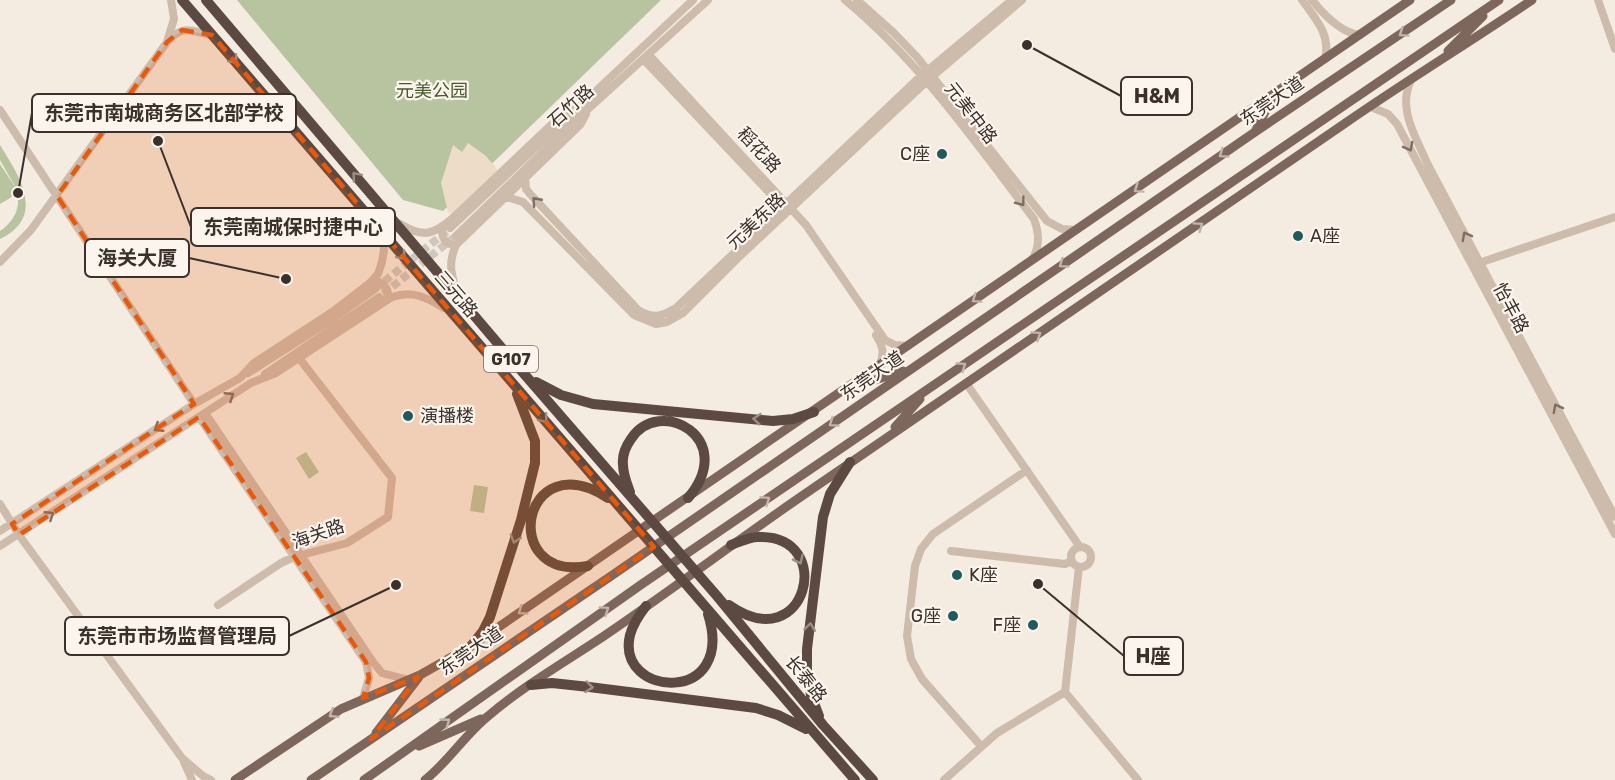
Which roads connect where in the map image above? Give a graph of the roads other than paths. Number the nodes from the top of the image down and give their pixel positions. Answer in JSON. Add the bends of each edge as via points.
{"nodes":[{"id":1,"x":171,"y":0,"type":"edge"},
{"id":2,"x":182,"y":0,"type":"edge"},
{"id":3,"x":206,"y":0,"type":"edge"},
{"id":4,"x":693,"y":0,"type":"edge"},
{"id":5,"x":708,"y":0,"type":"edge"},
{"id":6,"x":845,"y":0,"type":"edge"},
{"id":7,"x":857,"y":0,"type":"edge"},
{"id":8,"x":1012,"y":0,"type":"edge"},
{"id":9,"x":1022,"y":0,"type":"edge"},
{"id":10,"x":1302,"y":0,"type":"edge"},
{"id":11,"x":1312,"y":0,"type":"edge"},
{"id":12,"x":1410,"y":0,"type":"edge"},
{"id":13,"x":1451,"y":0,"type":"edge"},
{"id":14,"x":1499,"y":0,"type":"edge"},
{"id":15,"x":1531,"y":0,"type":"edge"},
{"id":16,"x":1598,"y":0,"type":"edge"},
{"id":17,"x":212,"y":35,"type":"junction"},
{"id":18,"x":1360,"y":35,"type":"junction"},
{"id":19,"x":167,"y":42,"type":"junction"},
{"id":20,"x":1615,"y":49,"type":"edge"},
{"id":21,"x":646,"y":58,"type":"junction"},
{"id":22,"x":1325,"y":59,"type":"junction"},
{"id":23,"x":1436,"y":64,"type":"junction"},
{"id":24,"x":927,"y":75,"type":"junction"},
{"id":25,"x":1412,"y":80,"type":"junction"},
{"id":26,"x":1274,"y":94,"type":"junction"},
{"id":27,"x":1371,"y":107,"type":"junction"},
{"id":28,"x":0,"y":110,"type":"edge"},
{"id":29,"x":586,"y":112,"type":"junction"},
{"id":30,"x":1255,"y":132,"type":"junction"},
{"id":31,"x":525,"y":179,"type":"junction"},
{"id":32,"x":57,"y":196,"type":"junction"},
{"id":33,"x":507,"y":197,"type":"junction"},
{"id":34,"x":787,"y":207,"type":"junction"},
{"id":35,"x":1615,"y":217,"type":"edge"},
{"id":36,"x":394,"y":220,"type":"junction"},
{"id":37,"x":446,"y":227,"type":"junction"},
{"id":38,"x":1076,"y":230,"type":"junction"},
{"id":39,"x":382,"y":234,"type":"junction"},
{"id":40,"x":456,"y":236,"type":"tunnel mouth"},
{"id":41,"x":456,"y":245,"type":"junction"},
{"id":42,"x":1030,"y":261,"type":"junction"},
{"id":43,"x":0,"y":262,"type":"edge"},
{"id":44,"x":1476,"y":264,"type":"junction"},
{"id":45,"x":378,"y":292,"type":"junction"},
{"id":46,"x":458,"y":295,"type":"junction"},
{"id":47,"x":450,"y":311,"type":"junction"},
{"id":48,"x":909,"y":346,"type":"junction"},
{"id":49,"x":299,"y":358,"type":"junction"},
{"id":50,"x":878,"y":367,"type":"junction"},
{"id":51,"x":914,"y":367,"type":"junction"},
{"id":52,"x":525,"y":375,"type":"junction"},
{"id":53,"x":251,"y":383,"type":"junction"},
{"id":54,"x":512,"y":383,"type":"junction"},
{"id":55,"x":966,"y":383,"type":"junction"},
{"id":56,"x":929,"y":388,"type":"junction"},
{"id":57,"x":845,"y":389,"type":"junction"},
{"id":58,"x":194,"y":404,"type":"junction"},
{"id":59,"x":814,"y":412,"type":"junction"},
{"id":60,"x":202,"y":415,"type":"junction"},
{"id":61,"x":888,"y":436,"type":"junction"},
{"id":62,"x":850,"y":462,"type":"junction"},
{"id":63,"x":1026,"y":470,"type":"junction"},
{"id":64,"x":631,"y":495,"type":"junction"},
{"id":65,"x":688,"y":498,"type":"junction"},
{"id":66,"x":0,"y":504,"type":"edge"},
{"id":67,"x":618,"y":505,"type":"junction"},
{"id":68,"x":1611,"y":513,"type":"edge"},
{"id":69,"x":12,"y":524,"type":"junction"},
{"id":70,"x":0,"y":531,"type":"edge"},
{"id":71,"x":1615,"y":534,"type":"edge"},
{"id":72,"x":19,"y":535,"type":"junction"},
{"id":73,"x":731,"y":545,"type":"junction"},
{"id":74,"x":0,"y":546,"type":"edge"},
{"id":75,"x":1080,"y":547,"type":"junction"},
{"id":76,"x":951,"y":551,"type":"dead end"},
{"id":77,"x":298,"y":556,"type":"junction"},
{"id":78,"x":1071,"y":561,"type":"junction"},
{"id":79,"x":588,"y":566,"type":"junction"},
{"id":80,"x":1078,"y":567,"type":"junction"},
{"id":81,"x":717,"y":596,"type":"junction"},
{"id":82,"x":218,"y":605,"type":"dead end"},
{"id":83,"x":646,"y":606,"type":"junction"},
{"id":84,"x":706,"y":608,"type":"junction"},
{"id":85,"x":471,"y":646,"type":"junction"},
{"id":86,"x":420,"y":675,"type":"junction"},
{"id":87,"x":409,"y":680,"type":"junction"},
{"id":88,"x":531,"y":685,"type":"junction"},
{"id":89,"x":1065,"y":692,"type":"junction"},
{"id":90,"x":363,"y":698,"type":"junction"},
{"id":91,"x":486,"y":717,"type":"junction"},
{"id":92,"x":823,"y":725,"type":"junction"},
{"id":93,"x":814,"y":734,"type":"junction"},
{"id":94,"x":370,"y":739,"type":"junction"},
{"id":95,"x":981,"y":746,"type":"junction"},
{"id":96,"x":406,"y":752,"type":"junction"},
{"id":97,"x":182,"y":758,"type":"junction"},
{"id":98,"x":192,"y":780,"type":"edge"},
{"id":99,"x":211,"y":780,"type":"edge"},
{"id":100,"x":235,"y":780,"type":"edge"},
{"id":101,"x":311,"y":780,"type":"edge"},
{"id":102,"x":364,"y":780,"type":"edge"},
{"id":103,"x":425,"y":780,"type":"edge"},
{"id":104,"x":855,"y":780,"type":"edge"},
{"id":105,"x":873,"y":780,"type":"edge"},
{"id":106,"x":944,"y":780,"type":"edge"},
{"id":107,"x":1138,"y":780,"type":"edge"}],
"edges":[{"from":1,"to":19,"type":"street","via":[[174,19]]},
{"from":2,"to":17,"type":"highway","name":"三元路","number":"G107"},
{"from":36,"to":3,"type":"highway","name":"三元路","number":"G107","one_way":true},
{"from":4,"to":37,"type":"street","name":"石竹路"},
{"from":5,"to":21,"type":"street","name":"石竹路"},
{"from":6,"to":24,"type":"street","name":"元美中路"},
{"from":7,"to":24,"type":"street","name":"元美中路","via":[[893,32]]},
{"from":8,"to":24,"type":"street","name":"元美东路"},
{"from":9,"to":24,"type":"street","name":"元美东路"},
{"from":10,"to":22,"type":"street","via":[[1321,24],[1328,48]]},
{"from":11,"to":18,"type":"street","via":[[1345,30]]},
{"from":12,"to":18,"type":"main road"},
{"from":13,"to":30,"type":"main road","name":"东莞大道","one_way":true},
{"from":14,"to":23,"type":"main road"},
{"from":56,"to":14,"type":"main road","one_way":true},
{"from":15,"to":23,"type":"main road"},
{"from":16,"to":20,"type":"street"},
{"from":17,"to":19,"type":"street","via":[[182,30]]},
{"from":17,"to":39,"type":"highway","name":"三元路","number":"G107","one_way":true},
{"from":18,"to":22,"type":"main road"},
{"from":19,"to":32,"type":"street"},
{"from":21,"to":29,"type":"street","name":"石竹路"},
{"from":21,"to":34,"type":"street","name":"稻花路"},
{"from":22,"to":26,"type":"main road"},
{"from":23,"to":25,"type":"main road"},
{"from":24,"to":34,"type":"street","name":"元美东路"},
{"from":24,"to":38,"type":"street","name":"元美中路","via":[[1040,213],[1062,230]]},
{"from":24,"to":42,"type":"street","name":"元美中路","one_way":true,"via":[[1034,219],[1038,248]]},
{"from":25,"to":27,"type":"main road"},
{"from":44,"to":25,"type":"street","name":"怡丰路","one_way":true,"via":[[1408,118],[1405,98]]},
{"from":26,"to":30,"type":"main road"},
{"from":26,"to":38,"type":"main road","one_way":true},
{"from":27,"to":44,"type":"street","name":"怡丰路","one_way":true,"via":[[1383,111],[1397,124]]},
{"from":55,"to":27,"type":"main road","one_way":true},
{"from":28,"to":32,"type":"street"},
{"from":29,"to":31,"type":"street","via":[[580,125]]},
{"from":29,"to":40,"type":"street","name":"石竹路"},
{"from":30,"to":51,"type":"main road","name":"东莞大道","one_way":true},
{"from":31,"to":33,"type":"street"},
{"from":34,"to":31,"type":"street","name":"元美东路","one_way":true,"via":[[676,308],[656,317],[638,310],[586,256],[526,189]]},
{"from":32,"to":43,"type":"street","via":[[23,240]]},
{"from":32,"to":58,"type":"street"},
{"from":33,"to":34,"type":"street","name":"元美东路","via":[[523,201],[634,315],[657,324],[683,313]]},
{"from":33,"to":41,"type":"street"},
{"from":34,"to":48,"type":"street","name":"稻花路","via":[[806,225],[885,340]]},
{"from":34,"to":50,"type":"street","name":"稻花路","via":[[882,344]]},
{"from":35,"to":44,"type":"street"},
{"from":36,"to":37,"type":"street","via":[[423,234]]},
{"from":36,"to":46,"type":"highway","name":"三元路","number":"G107"},
{"from":37,"to":41,"type":"street","via":[[441,233],[444,240]]},
{"from":38,"to":42,"type":"main road"},
{"from":39,"to":45,"type":"street","via":[[384,250]]},
{"from":39,"to":47,"type":"highway","name":"三元路","number":"G107","one_way":true},
{"from":41,"to":46,"type":"street","via":[[450,272]]},
{"from":42,"to":48,"type":"main road","one_way":true},
{"from":44,"to":68,"type":"street","name":"怡丰路"},
{"from":45,"to":47,"type":"street","via":[[416,294]]},
{"from":45,"to":49,"type":"street"},
{"from":45,"to":53,"type":"street"},
{"from":45,"to":58,"type":"street","via":[[335,310],[254,363],[240,378]]},
{"from":46,"to":52,"type":"highway","name":"三元路","number":"G107"},
{"from":47,"to":54,"type":"highway","name":"三元路","number":"G107"},
{"from":48,"to":50,"type":"main road"},
{"from":49,"to":53,"type":"street"},
{"from":49,"to":77,"type":"street","name":"海关路","via":[[392,478],[388,517],[347,543]]},
{"from":50,"to":57,"type":"main road"},
{"from":51,"to":57,"type":"main road"},
{"from":51,"to":94,"type":"main road","name":"东莞大道","one_way":true},
{"from":59,"to":52,"type":"highway","one_way":true,"via":[[773,421],[593,404],[561,395]]},
{"from":52,"to":64,"type":"highway","name":"三元路","number":"G107"},
{"from":60,"to":53,"type":"street","one_way":true},
{"from":54,"to":67,"type":"highway","name":"三元路","number":"G107","one_way":true},
{"from":54,"to":85,"type":"highway","one_way":true,"via":[[535,441],[535,463],[490,616]]},
{"from":55,"to":61,"type":"main road"},
{"from":55,"to":63,"type":"street"},
{"from":56,"to":61,"type":"main road"},
{"from":96,"to":56,"type":"main road","one_way":true,"via":[[497,684]]},
{"from":57,"to":59,"type":"main road"},
{"from":58,"to":69,"type":"street","one_way":true},
{"from":59,"to":65,"type":"main road"},
{"from":72,"to":60,"type":"street","one_way":true},
{"from":60,"to":77,"type":"street"},
{"from":61,"to":62,"type":"main road"},
{"from":62,"to":73,"type":"main road"},
{"from":92,"to":62,"type":"highway","one_way":true,"via":[[811,695],[807,649],[825,507]]},
{"from":63,"to":75,"type":"street"},
{"from":63,"to":95,"type":"street","via":[[933,534],[921,549],[915,566],[907,636],[911,659],[922,679]]},
{"from":64,"to":65,"type":"highway","via":[[623,466],[629,440],[645,425],[666,421],[690,430],[704,449],[703,478]]},
{"from":64,"to":81,"type":"highway","name":"三元路","number":"G107"},
{"from":65,"to":79,"type":"main road"},
{"from":66,"to":69,"type":"street"},
{"from":67,"to":79,"type":"highway","via":[[592,489],[567,484],[555,486],[537,501],[530,534],[540,554],[561,567]]},
{"from":67,"to":84,"type":"highway","name":"三元路","number":"G107"},
{"from":68,"to":71,"type":"street","name":"怡丰路"},
{"from":69,"to":70,"type":"street"},
{"from":69,"to":72,"type":"street"},
{"from":72,"to":74,"type":"street"},
{"from":72,"to":97,"type":"street"},
{"from":73,"to":81,"type":"highway","one_way":true,"via":[[756,537],[775,538],[790,545],[804,569],[803,591],[792,611],[777,619],[762,620],[746,616]]},
{"from":73,"to":83,"type":"main road"},
{"from":75,"to":78,"type":"street","via":[[1072,552]]},
{"from":75,"to":80,"type":"street","via":[[1089,551],[1091,560],[1085,567]]},
{"from":76,"to":78,"type":"street","via":[[1065,564]]},
{"from":77,"to":82,"type":"street","name":"海关路"},
{"from":77,"to":87,"type":"street","via":[[377,668],[392,677]]},
{"from":77,"to":90,"type":"street","via":[[366,662],[369,678]]},
{"from":78,"to":80,"type":"street"},
{"from":79,"to":85,"type":"main road","one_way":true},
{"from":80,"to":89,"type":"street"},
{"from":81,"to":92,"type":"highway","name":"长泰路","number":"G107"},
{"from":83,"to":84,"type":"highway","via":[[634,622],[629,651],[638,669],[663,683],[684,682],[709,661],[713,637]]},
{"from":83,"to":88,"type":"main road"},
{"from":84,"to":93,"type":"highway","name":"长泰路","number":"G107"},
{"from":85,"to":86,"type":"main road"},
{"from":86,"to":87,"type":"main road"},
{"from":86,"to":94,"type":"main road"},
{"from":87,"to":90,"type":"main road"},
{"from":88,"to":91,"type":"main road"},
{"from":88,"to":93,"type":"highway","one_way":true,"via":[[589,687],[756,708],[796,722]]},
{"from":89,"to":95,"type":"street"},
{"from":89,"to":107,"type":"street"},
{"from":90,"to":100,"type":"main road","one_way":true},
{"from":91,"to":96,"type":"main road"},
{"from":91,"to":103,"type":"main road"},
{"from":92,"to":105,"type":"highway","name":"长泰路","number":"G107"},
{"from":93,"to":104,"type":"highway","name":"长泰路","number":"G107"},
{"from":94,"to":101,"type":"main road","name":"东莞大道"},
{"from":95,"to":106,"type":"street"},
{"from":96,"to":102,"type":"main road"},
{"from":97,"to":98,"type":"street"},
{"from":97,"to":99,"type":"street"}]}
